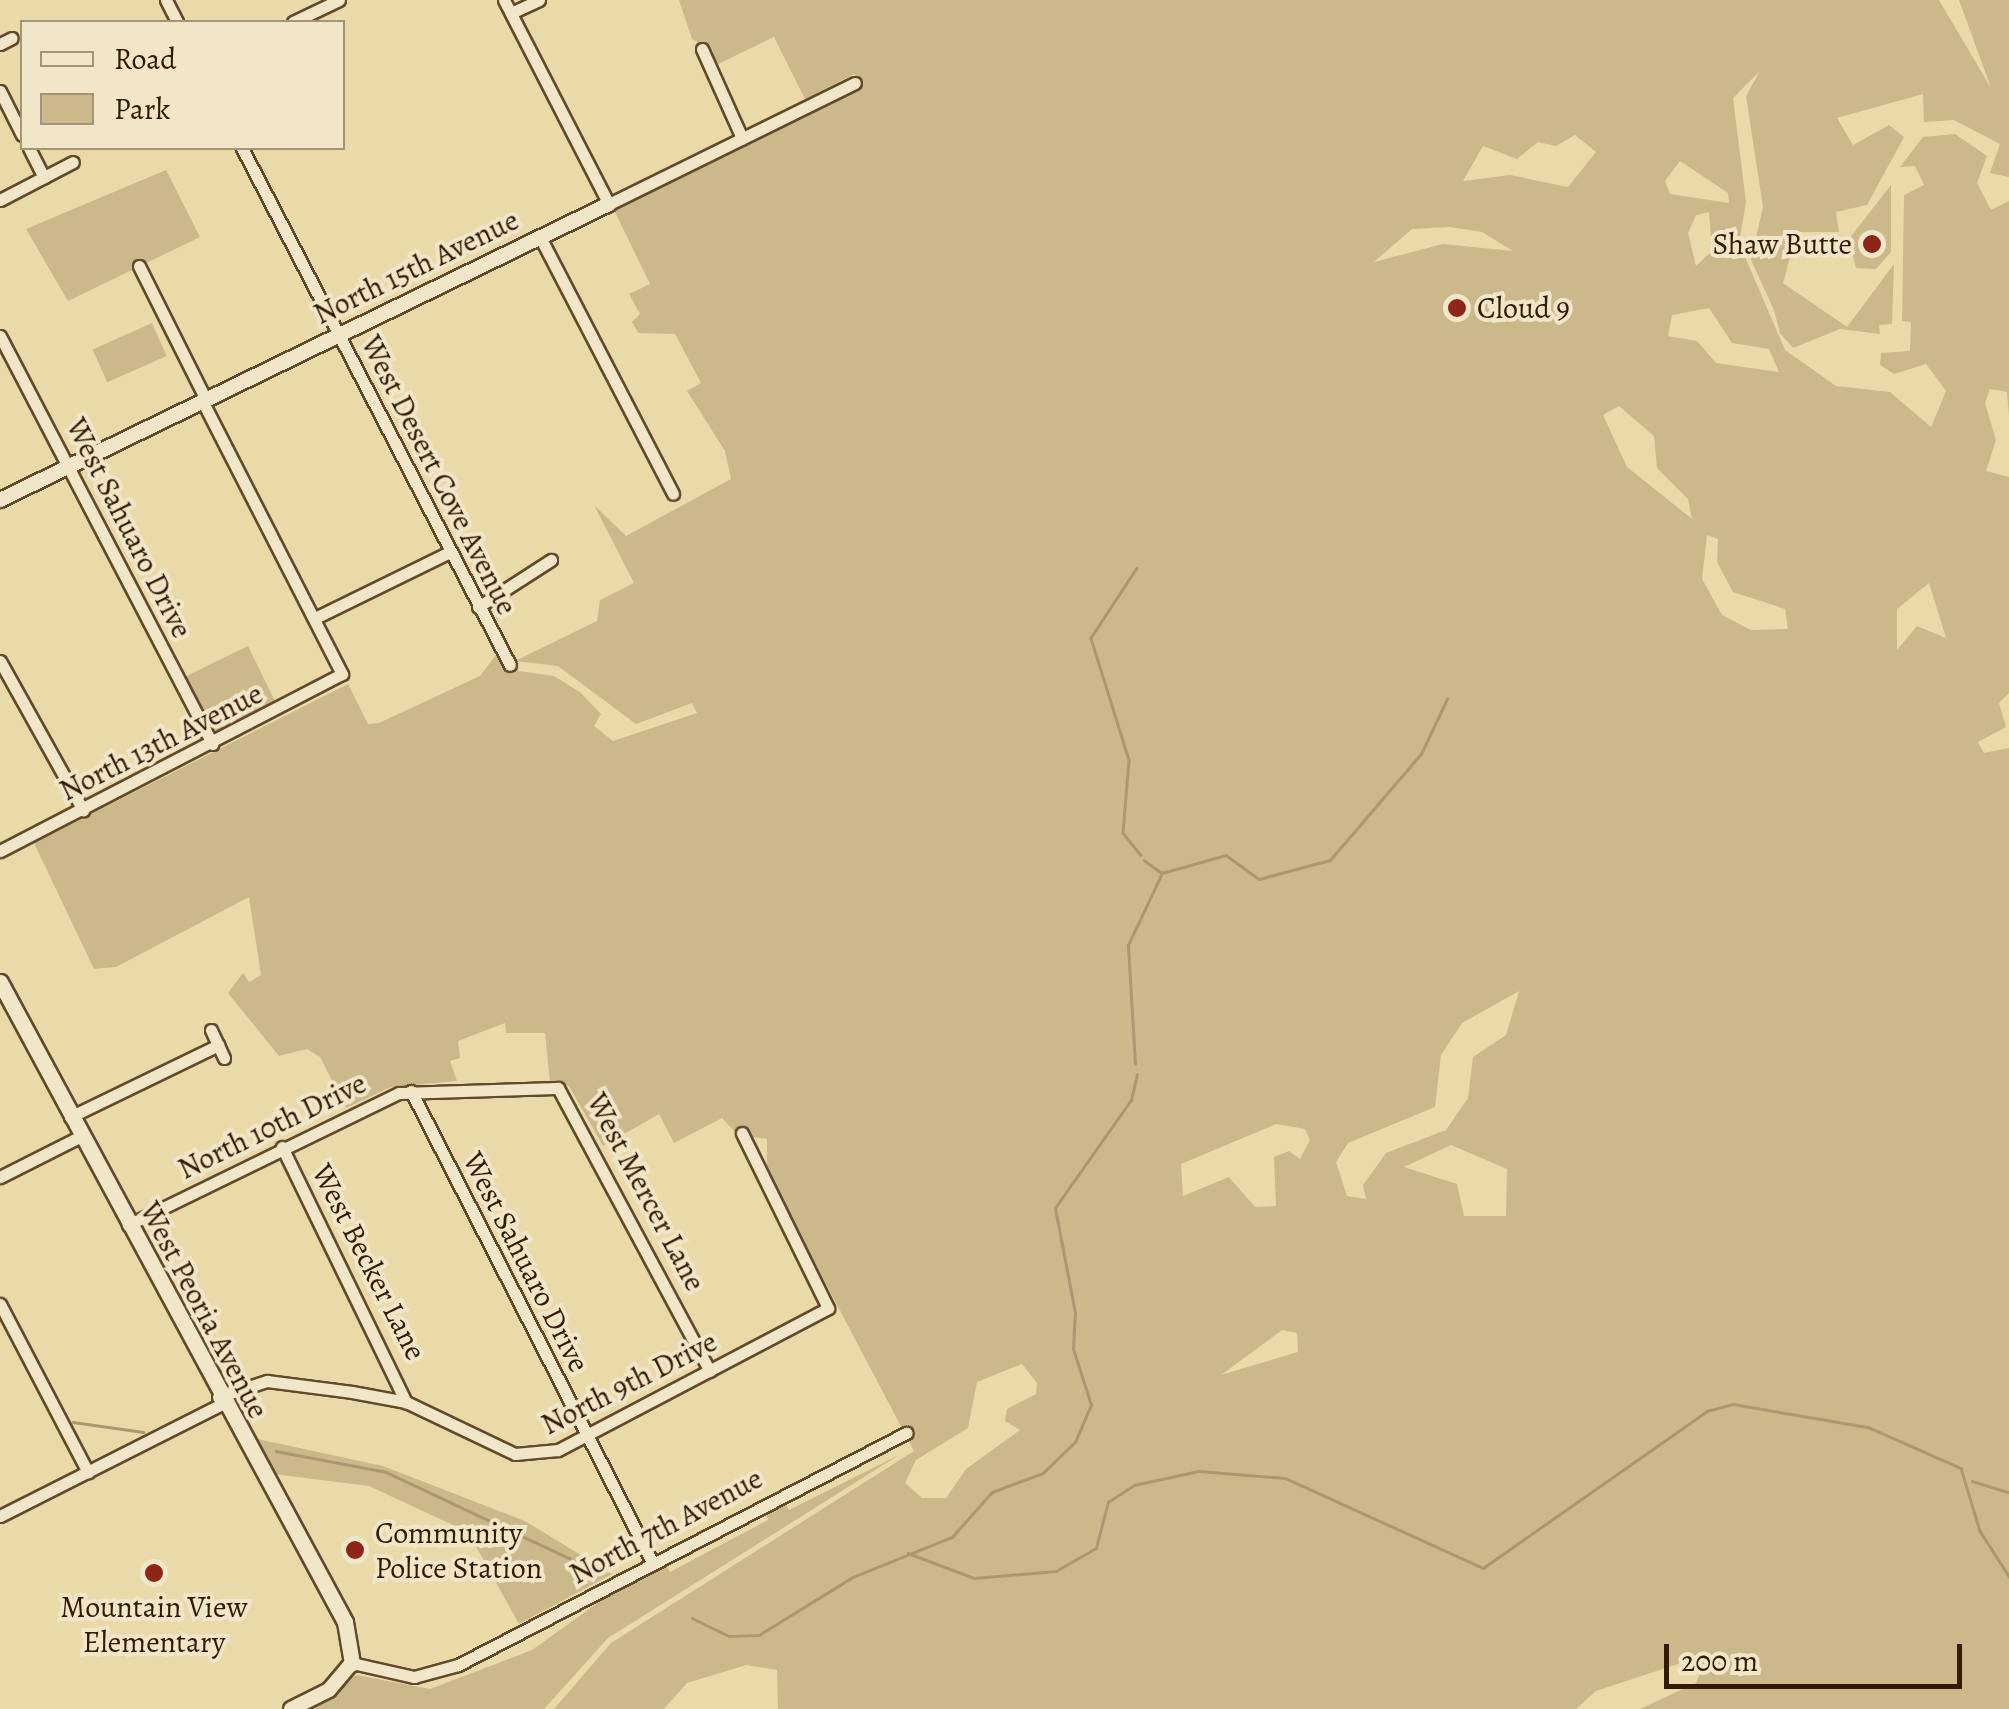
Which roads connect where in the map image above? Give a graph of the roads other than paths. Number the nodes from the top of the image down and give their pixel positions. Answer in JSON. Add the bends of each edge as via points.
{"nodes":[{"id":1,"x":340,"y":0,"type":"edge"},
{"id":2,"x":504,"y":0,"type":"edge"},
{"id":3,"x":539,"y":0,"type":"edge"},
{"id":4,"x":511,"y":13,"type":"junction"},
{"id":5,"x":297,"y":20,"type":"edge"},
{"id":6,"x":702,"y":49,"type":"dead end"},
{"id":7,"x":855,"y":84,"type":"dead end"},
{"id":8,"x":0,"y":91,"type":"edge"},
{"id":9,"x":12,"y":116,"type":"junction"},
{"id":10,"x":0,"y":122,"type":"edge"},
{"id":11,"x":20,"y":132,"type":"edge"},
{"id":12,"x":742,"y":138,"type":"junction"},
{"id":13,"x":30,"y":150,"type":"edge"},
{"id":14,"x":243,"y":150,"type":"edge"},
{"id":15,"x":73,"y":162,"type":"dead end"},
{"id":16,"x":44,"y":177,"type":"junction"},
{"id":17,"x":0,"y":200,"type":"edge"},
{"id":18,"x":609,"y":204,"type":"junction"},
{"id":19,"x":540,"y":238,"type":"junction"},
{"id":20,"x":138,"y":266,"type":"dead end"},
{"id":21,"x":338,"y":335,"type":"junction"},
{"id":22,"x":0,"y":336,"type":"edge"},
{"id":23,"x":204,"y":401,"type":"junction"},
{"id":24,"x":69,"y":467,"type":"junction"},
{"id":25,"x":674,"y":494,"type":"dead end"},
{"id":26,"x":0,"y":500,"type":"edge"},
{"id":27,"x":450,"y":552,"type":"junction"},
{"id":28,"x":551,"y":560,"type":"dead end"},
{"id":29,"x":478,"y":607,"type":"junction"},
{"id":30,"x":315,"y":618,"type":"junction"},
{"id":31,"x":510,"y":665,"type":"dead end"},
{"id":32,"x":2,"y":668,"type":"edge"},
{"id":33,"x":212,"y":744,"type":"junction"},
{"id":34,"x":84,"y":810,"type":"junction"},
{"id":35,"x":0,"y":851,"type":"edge"},
{"id":36,"x":0,"y":982,"type":"edge"},
{"id":37,"x":211,"y":1030,"type":"dead end"},
{"id":38,"x":218,"y":1045,"type":"junction"},
{"id":39,"x":224,"y":1058,"type":"dead end"},
{"id":40,"x":564,"y":1090,"type":"joint"},
{"id":41,"x":411,"y":1092,"type":"junction"},
{"id":42,"x":70,"y":1118,"type":"junction"},
{"id":43,"x":742,"y":1133,"type":"dead end"},
{"id":44,"x":80,"y":1136,"type":"junction"},
{"id":45,"x":282,"y":1146,"type":"junction"},
{"id":46,"x":0,"y":1176,"type":"edge"},
{"id":47,"x":128,"y":1226,"type":"junction"},
{"id":48,"x":0,"y":1304,"type":"edge"},
{"id":49,"x":710,"y":1371,"type":"junction"},
{"id":50,"x":220,"y":1401,"type":"junction"},
{"id":51,"x":406,"y":1402,"type":"junction"},
{"id":52,"x":906,"y":1432,"type":"dead end"},
{"id":53,"x":587,"y":1434,"type":"junction"},
{"id":54,"x":88,"y":1472,"type":"junction"},
{"id":55,"x":0,"y":1516,"type":"edge"},
{"id":56,"x":652,"y":1562,"type":"junction"},
{"id":57,"x":352,"y":1663,"type":"junction"},
{"id":58,"x":291,"y":1709,"type":"edge"}],
"edges":[{"from":1,"to":5,"type":"street"},
{"from":2,"to":4,"type":"street"},
{"from":3,"to":4,"type":"street"},
{"from":4,"to":18,"type":"street"},
{"from":6,"to":12,"type":"street"},
{"from":7,"to":12,"type":"street","name":"North 15th Avenue"},
{"from":8,"to":9,"type":"street"},
{"from":9,"to":10,"type":"street"},
{"from":9,"to":11,"type":"street"},
{"from":12,"to":18,"type":"street","name":"North 15th Avenue"},
{"from":13,"to":16,"type":"street"},
{"from":14,"to":21,"type":"street","name":"West Desert Cove Avenue"},
{"from":15,"to":16,"type":"street"},
{"from":16,"to":17,"type":"street"},
{"from":18,"to":19,"type":"street","name":"North 15th Avenue"},
{"from":19,"to":21,"type":"street","name":"North 15th Avenue"},
{"from":19,"to":25,"type":"street"},
{"from":20,"to":23,"type":"street"},
{"from":21,"to":23,"type":"street","name":"North 15th Avenue"},
{"from":21,"to":27,"type":"street","name":"West Desert Cove Avenue"},
{"from":22,"to":24,"type":"street","name":"West Sahuaro Drive"},
{"from":23,"to":24,"type":"street","name":"North 15th Avenue"},
{"from":23,"to":30,"type":"street"},
{"from":24,"to":26,"type":"street","name":"North 15th Avenue"},
{"from":24,"to":33,"type":"street","name":"West Sahuaro Drive"},
{"from":27,"to":29,"type":"street","name":"West Desert Cove Avenue"},
{"from":27,"to":30,"type":"street"},
{"from":28,"to":29,"type":"street"},
{"from":29,"to":31,"type":"street","name":"West Desert Cove Avenue"},
{"from":30,"to":33,"type":"street","name":"North 13th Avenue","via":[[342,674]]},
{"from":32,"to":34,"type":"street"},
{"from":33,"to":34,"type":"street","name":"North 13th Avenue"},
{"from":34,"to":35,"type":"street","name":"North 13th Avenue"},
{"from":36,"to":42,"type":"main road","name":"West Peoria Avenue"},
{"from":37,"to":38,"type":"street"},
{"from":38,"to":39,"type":"street"},
{"from":38,"to":42,"type":"street"},
{"from":40,"to":41,"type":"street","name":"North 10th Drive"},
{"from":40,"to":49,"type":"street","name":"West Mercer Lane"},
{"from":41,"to":45,"type":"street","name":"North 10th Drive"},
{"from":41,"to":53,"type":"street","name":"West Sahuaro Drive"},
{"from":42,"to":44,"type":"main road","name":"West Peoria Avenue"},
{"from":43,"to":49,"type":"street","name":"North 9th Drive","via":[[828,1308]]},
{"from":44,"to":46,"type":"street"},
{"from":44,"to":47,"type":"main road","name":"West Peoria Avenue"},
{"from":45,"to":47,"type":"street","name":"North 10th Drive"},
{"from":45,"to":51,"type":"street","name":"West Becker Lane"},
{"from":47,"to":50,"type":"main road","name":"West Peoria Avenue"},
{"from":48,"to":54,"type":"street"},
{"from":49,"to":53,"type":"street","name":"North 9th Drive"},
{"from":50,"to":51,"type":"street","name":"North 9th Drive","via":[[267,1382]]},
{"from":50,"to":54,"type":"street","name":"North 9th Drive"},
{"from":50,"to":57,"type":"main road","name":"West Peoria Avenue","via":[[348,1627]]},
{"from":51,"to":53,"type":"street","name":"North 9th Drive","via":[[525,1457]]},
{"from":52,"to":56,"type":"street","name":"North 7th Avenue"},
{"from":53,"to":56,"type":"street","name":"West Sahuaro Drive"},
{"from":54,"to":55,"type":"street","name":"North 9th Drive"},
{"from":56,"to":57,"type":"street","name":"North 7th Avenue","via":[[435,1673],[399,1676]]},
{"from":57,"to":58,"type":"street","via":[[329,1690]]}]}
